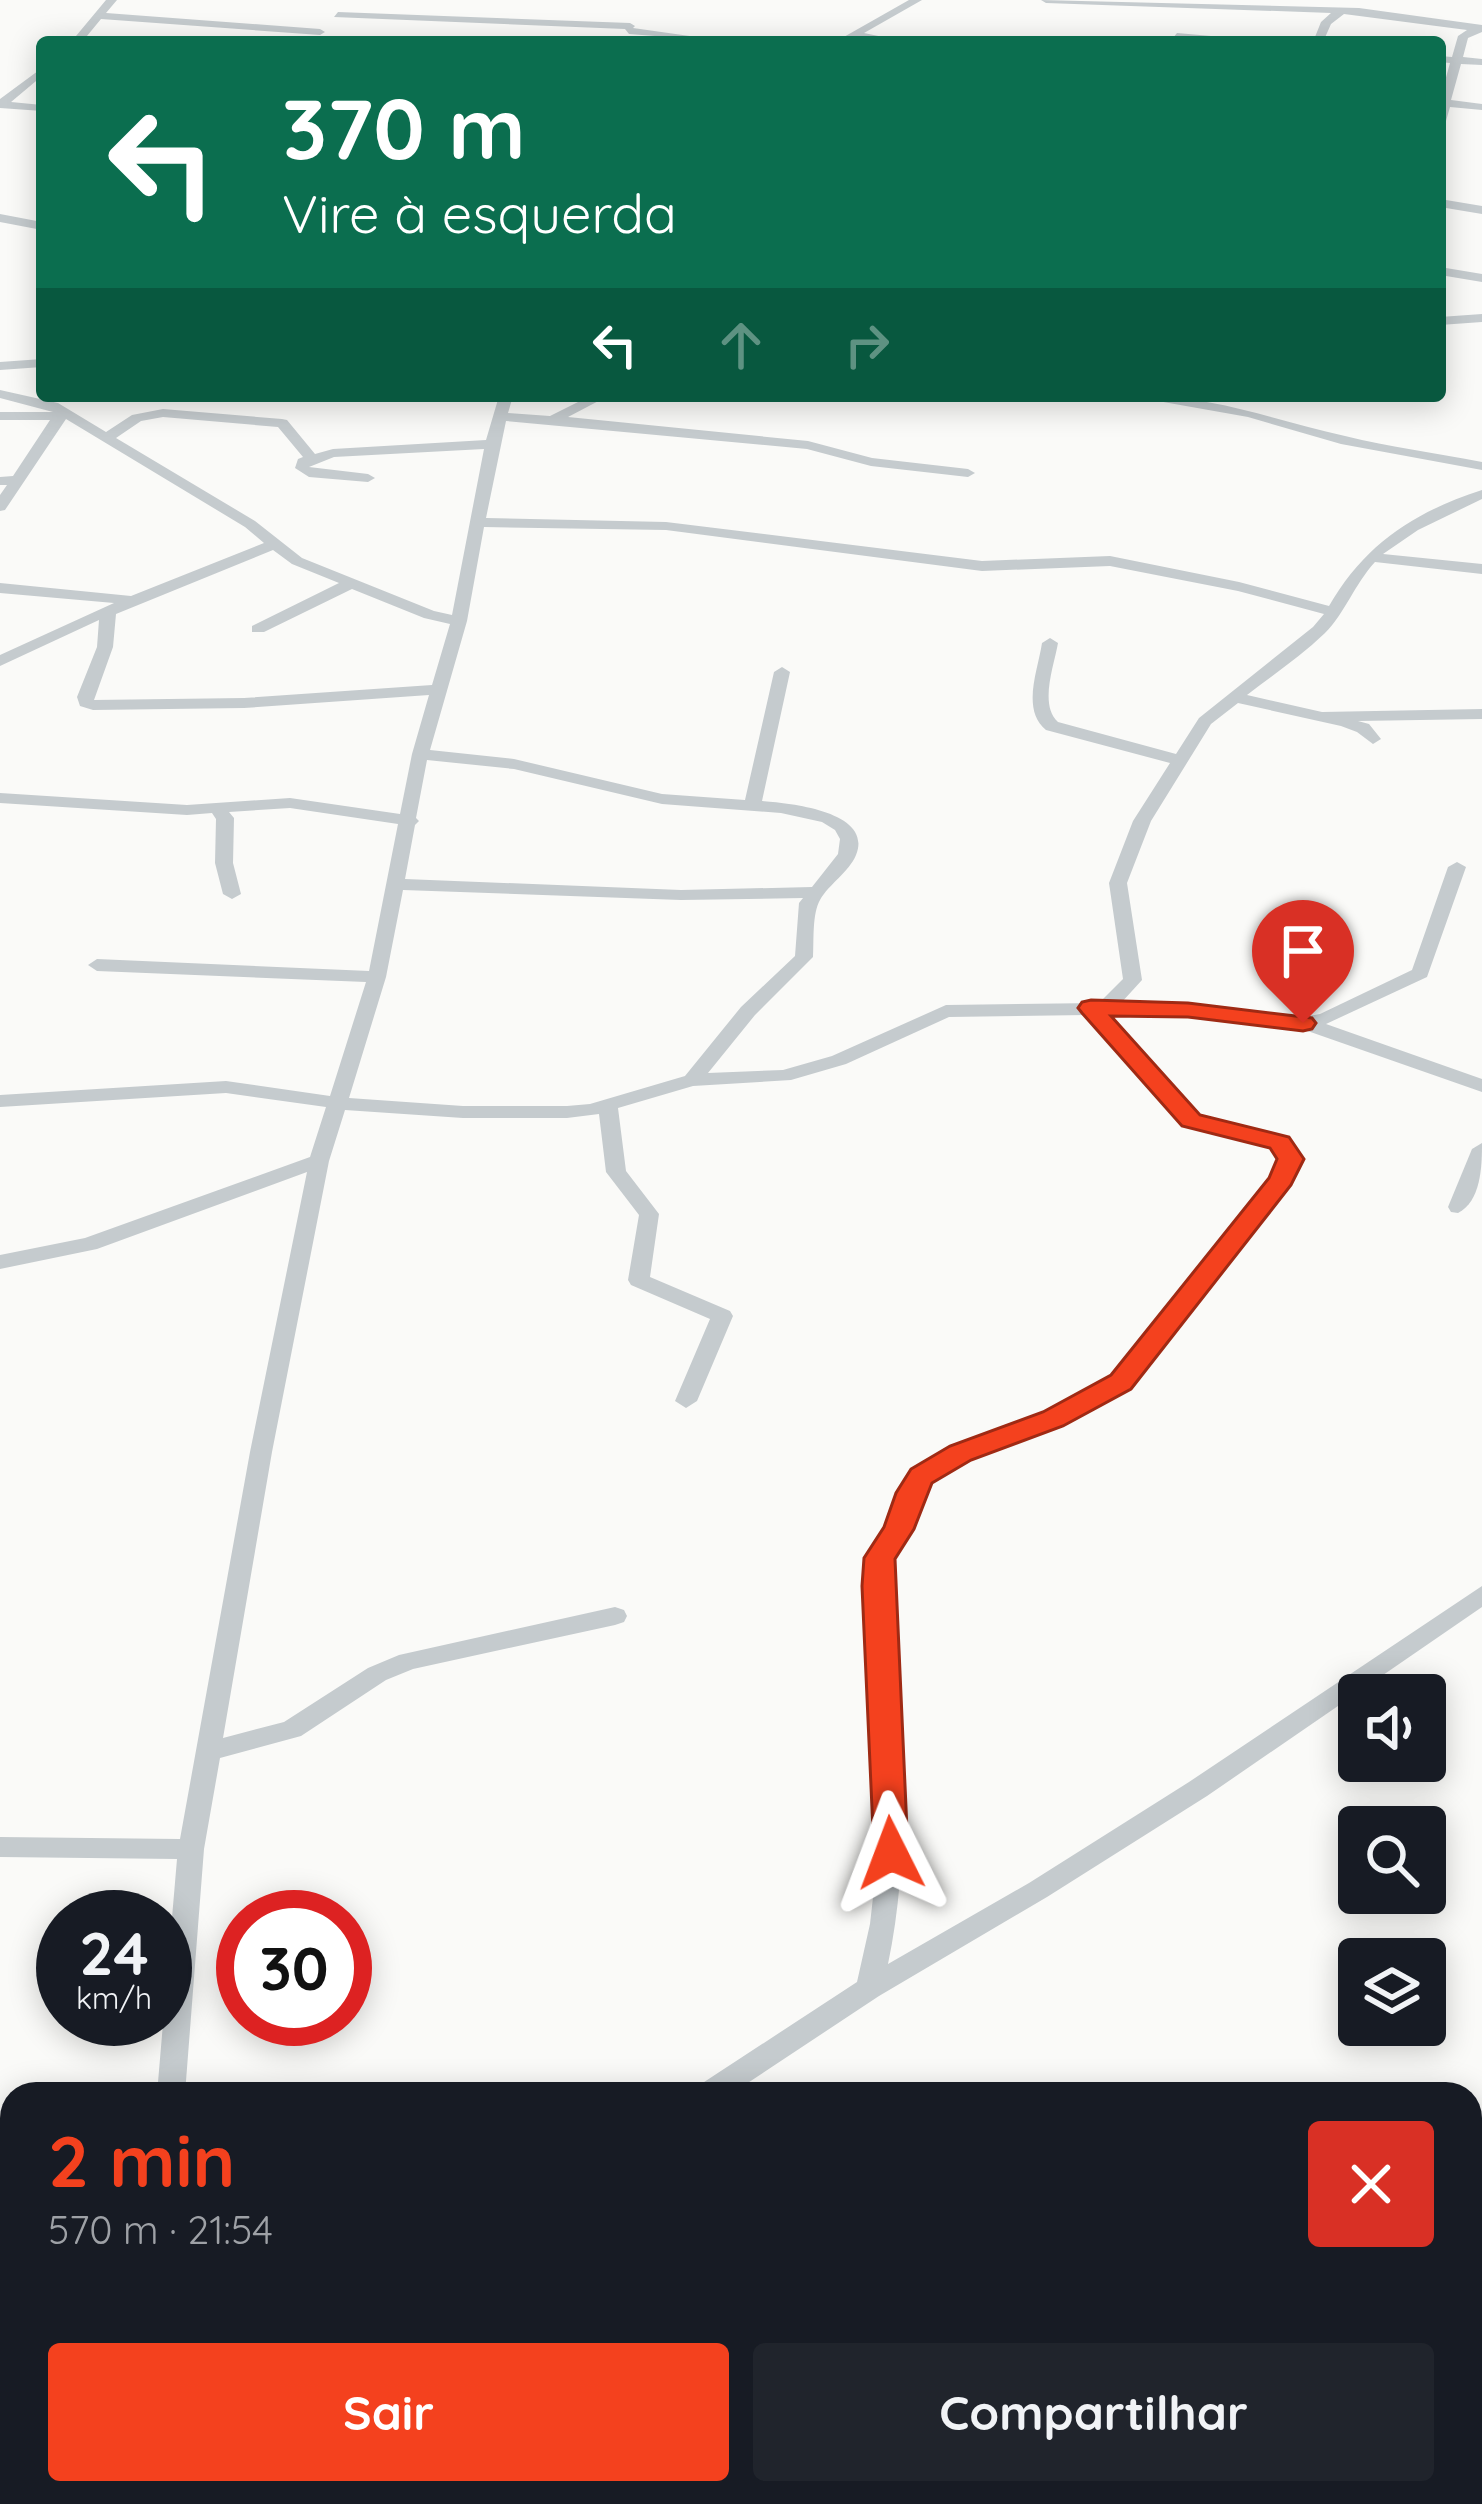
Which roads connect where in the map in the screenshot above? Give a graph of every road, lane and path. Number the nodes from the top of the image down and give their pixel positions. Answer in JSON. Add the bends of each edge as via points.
{"nodes":[{"id":1,"x":112,"y":0,"type":"edge"},
{"id":2,"x":348,"y":0,"type":"edge"},
{"id":3,"x":917,"y":0,"type":"edge"},
{"id":4,"x":1046,"y":0,"type":"edge"},
{"id":5,"x":1195,"y":4,"type":"edge"},
{"id":6,"x":1308,"y":9,"type":"junction"},
{"id":7,"x":1341,"y":11,"type":"junction"},
{"id":8,"x":1482,"y":14,"type":"edge"},
{"id":9,"x":338,"y":15,"type":"junction"},
{"id":10,"x":101,"y":16,"type":"junction"},
{"id":11,"x":1425,"y":20,"type":"junction"},
{"id":12,"x":1326,"y":22,"type":"junction"},
{"id":13,"x":630,"y":28,"type":"edge"},
{"id":14,"x":1481,"y":28,"type":"edge"},
{"id":15,"x":1459,"y":30,"type":"junction"},
{"id":16,"x":320,"y":32,"type":"junction"},
{"id":17,"x":854,"y":34,"type":"junction"},
{"id":18,"x":82,"y":36,"type":"edge"},
{"id":19,"x":315,"y":36,"type":"edge"},
{"id":20,"x":685,"y":36,"type":"edge"},
{"id":21,"x":851,"y":36,"type":"edge"},
{"id":22,"x":866,"y":36,"type":"edge"},
{"id":23,"x":1177,"y":36,"type":"edge"},
{"id":24,"x":1320,"y":36,"type":"edge"},
{"id":25,"x":1446,"y":59,"type":"edge"},
{"id":26,"x":1456,"y":60,"type":"junction"},
{"id":27,"x":1482,"y":62,"type":"edge"},
{"id":28,"x":36,"y":76,"type":"edge"},
{"id":29,"x":1446,"y":90,"type":"edge"},
{"id":30,"x":1446,"y":102,"type":"edge"},
{"id":31,"x":0,"y":104,"type":"edge"},
{"id":32,"x":36,"y":107,"type":"edge"},
{"id":33,"x":1482,"y":107,"type":"edge"},
{"id":34,"x":1446,"y":204,"type":"edge"},
{"id":35,"x":1482,"y":210,"type":"edge"},
{"id":36,"x":0,"y":218,"type":"edge"},
{"id":37,"x":36,"y":225,"type":"edge"},
{"id":38,"x":1446,"y":272,"type":"edge"},
{"id":39,"x":1482,"y":278,"type":"edge"},
{"id":40,"x":1482,"y":318,"type":"edge"},
{"id":41,"x":1446,"y":321,"type":"edge"},
{"id":42,"x":36,"y":363,"type":"edge"},
{"id":43,"x":0,"y":366,"type":"edge"},
{"id":44,"x":0,"y":394,"type":"edge"},
{"id":45,"x":36,"y":401,"type":"edge"},
{"id":46,"x":41,"y":402,"type":"edge"},
{"id":47,"x":590,"y":402,"type":"edge"},
{"id":48,"x":1187,"y":402,"type":"edge"},
{"id":49,"x":504,"y":407,"type":"edge"},
{"id":50,"x":0,"y":416,"type":"edge"},
{"id":51,"x":62,"y":416,"type":"junction"},
{"id":52,"x":552,"y":420,"type":"junction"},
{"id":53,"x":106,"y":438,"type":"junction"},
{"id":54,"x":492,"y":444,"type":"junction"},
{"id":55,"x":310,"y":457,"type":"junction"},
{"id":56,"x":1482,"y":466,"type":"edge"},
{"id":57,"x":968,"y":473,"type":"dead end"},
{"id":58,"x":368,"y":478,"type":"dead end"},
{"id":59,"x":9,"y":481,"type":"edge"},
{"id":60,"x":1482,"y":494,"type":"edge"},
{"id":61,"x":0,"y":507,"type":"edge"},
{"id":62,"x":476,"y":522,"type":"junction"},
{"id":63,"x":274,"y":544,"type":"junction"},
{"id":64,"x":1371,"y":556,"type":"junction"},
{"id":65,"x":1482,"y":569,"type":"edge"},
{"id":66,"x":350,"y":584,"type":"junction"},
{"id":67,"x":0,"y":588,"type":"edge"},
{"id":68,"x":134,"y":600,"type":"junction"},
{"id":69,"x":108,"y":611,"type":"junction"},
{"id":70,"x":1335,"y":612,"type":"junction"},
{"id":71,"x":459,"y":621,"type":"junction"},
{"id":72,"x":258,"y":628,"type":"dead end"},
{"id":73,"x":1050,"y":643,"type":"dead end"},
{"id":74,"x":0,"y":661,"type":"edge"},
{"id":75,"x":782,"y":672,"type":"dead end"},
{"id":76,"x":439,"y":689,"type":"junction"},
{"id":77,"x":1233,"y":698,"type":"junction"},
{"id":78,"x":1482,"y":714,"type":"edge"},
{"id":79,"x":1324,"y":716,"type":"junction"},
{"id":80,"x":1373,"y":740,"type":"dead end"},
{"id":81,"x":420,"y":754,"type":"junction"},
{"id":82,"x":1179,"y":760,"type":"junction"},
{"id":83,"x":0,"y":797,"type":"edge"},
{"id":84,"x":752,"y":806,"type":"junction"},
{"id":85,"x":216,"y":808,"type":"junction"},
{"id":86,"x":410,"y":820,"type":"junction"},
{"id":87,"x":1457,"y":867,"type":"dead end"},
{"id":88,"x":397,"y":884,"type":"junction"},
{"id":89,"x":813,"y":892,"type":"junction"},
{"id":90,"x":232,"y":894,"type":"dead end"},
{"id":91,"x":98,"y":965,"type":"dead end"},
{"id":92,"x":376,"y":977,"type":"junction"},
{"id":93,"x":1098,"y":1008,"type":"junction"},
{"id":94,"x":1303,"y":1023,"type":"junction"},
{"id":95,"x":692,"y":1080,"type":"junction"},
{"id":96,"x":1482,"y":1086,"type":"edge"},
{"id":97,"x":0,"y":1101,"type":"edge"},
{"id":98,"x":336,"y":1103,"type":"junction"},
{"id":99,"x":608,"y":1106,"type":"junction"},
{"id":100,"x":1482,"y":1149,"type":"edge"},
{"id":101,"x":319,"y":1161,"type":"junction"},
{"id":102,"x":1458,"y":1207,"type":"dead end"},
{"id":103,"x":0,"y":1262,"type":"edge"},
{"id":104,"x":686,"y":1401,"type":"dead end"},
{"id":105,"x":1482,"y":1594,"type":"edge"},
{"id":106,"x":615,"y":1616,"type":"dead end"},
{"id":107,"x":207,"y":1752,"type":"junction"},
{"id":108,"x":0,"y":1847,"type":"edge"},
{"id":109,"x":191,"y":1849,"type":"junction"},
{"id":110,"x":869,"y":1988,"type":"junction"},
{"id":111,"x":172,"y":2082,"type":"edge"},
{"id":112,"x":726,"y":2082,"type":"edge"}],
"edges":[{"from":1,"to":10,"type":"street"},
{"from":2,"to":9,"type":"street"},
{"from":3,"to":17,"type":"street"},
{"from":4,"to":5,"type":"street"},
{"from":5,"to":6,"type":"street"},
{"from":5,"to":23,"type":"street"},
{"from":6,"to":7,"type":"street"},
{"from":6,"to":12,"type":"street"},
{"from":7,"to":11,"type":"street"},
{"from":7,"to":12,"type":"street"},
{"from":8,"to":11,"type":"street"},
{"from":9,"to":13,"type":"street"},
{"from":9,"to":16,"type":"street"},
{"from":10,"to":16,"type":"street"},
{"from":10,"to":18,"type":"street"},
{"from":11,"to":15,"type":"street"},
{"from":12,"to":24,"type":"street"},
{"from":13,"to":20,"type":"street"},
{"from":14,"to":15,"type":"street"},
{"from":15,"to":26,"type":"street"},
{"from":16,"to":19,"type":"street"},
{"from":17,"to":21,"type":"street"},
{"from":17,"to":22,"type":"street"},
{"from":25,"to":26,"type":"street"},
{"from":26,"to":27,"type":"street"},
{"from":26,"to":29,"type":"street"},
{"from":28,"to":31,"type":"street"},
{"from":30,"to":33,"type":"street"},
{"from":31,"to":32,"type":"street"},
{"from":34,"to":35,"type":"street"},
{"from":36,"to":37,"type":"street"},
{"from":38,"to":39,"type":"street"},
{"from":40,"to":41,"type":"street"},
{"from":42,"to":43,"type":"street"},
{"from":44,"to":45,"type":"street"},
{"from":46,"to":51,"type":"street"},
{"from":47,"to":52,"type":"street"},
{"from":48,"to":56,"type":"street"},
{"from":49,"to":52,"type":"street"},
{"from":49,"to":54,"type":"street"},
{"from":50,"to":51,"type":"street"},
{"from":51,"to":53,"type":"street"},
{"from":51,"to":59,"type":"street"},
{"from":52,"to":57,"type":"street","via":[[808,445]]},
{"from":53,"to":55,"type":"street","via":[[148,415],[250,417],[282,423]]},
{"from":53,"to":63,"type":"street"},
{"from":54,"to":55,"type":"street"},
{"from":54,"to":62,"type":"street"},
{"from":55,"to":58,"type":"street","via":[[302,468],[309,473]]},
{"from":59,"to":61,"type":"street"},
{"from":60,"to":64,"type":"street"},
{"from":62,"to":70,"type":"street","via":[[666,526],[982,566],[1110,561]]},
{"from":62,"to":71,"type":"street"},
{"from":63,"to":66,"type":"street"},
{"from":63,"to":68,"type":"street"},
{"from":64,"to":65,"type":"street"},
{"from":64,"to":70,"type":"street"},
{"from":66,"to":71,"type":"street"},
{"from":66,"to":72,"type":"street"},
{"from":67,"to":68,"type":"street"},
{"from":68,"to":69,"type":"street"},
{"from":69,"to":74,"type":"street"},
{"from":69,"to":76,"type":"street","via":[[105,647],[85,697],[93,705]]},
{"from":70,"to":77,"type":"street"},
{"from":71,"to":76,"type":"street"},
{"from":73,"to":82,"type":"street","via":[[1042,719]]},
{"from":75,"to":84,"type":"street"},
{"from":76,"to":81,"type":"street"},
{"from":77,"to":79,"type":"street"},
{"from":77,"to":82,"type":"street"},
{"from":78,"to":79,"type":"street"},
{"from":79,"to":80,"type":"street","via":[[1363,728]]},
{"from":81,"to":84,"type":"street","via":[[514,764],[662,800]]},
{"from":81,"to":86,"type":"street"},
{"from":82,"to":93,"type":"street","via":[[1118,883],[1133,980]]},
{"from":83,"to":85,"type":"street"},
{"from":84,"to":89,"type":"street","via":[[806,811],[842,826],[847,855]]},
{"from":85,"to":86,"type":"street","via":[[290,803]]},
{"from":85,"to":90,"type":"street","via":[[225,818]]},
{"from":86,"to":88,"type":"street"},
{"from":87,"to":94,"type":"street","via":[[1420,973]]},
{"from":88,"to":89,"type":"street"},
{"from":88,"to":92,"type":"street"},
{"from":89,"to":95,"type":"street","via":[[804,957]]},
{"from":91,"to":92,"type":"street"},
{"from":92,"to":98,"type":"street"},
{"from":93,"to":94,"type":"street"},
{"from":93,"to":95,"type":"street","via":[[946,1011],[784,1076]]},
{"from":93,"to":110,"type":"street","via":[[1191,1120],[1280,1142],[1291,1159],[1121,1382],[1053,1419],[960,1453],[910,1493],[880,1558],[877,1586],[891,1853]]},
{"from":94,"to":96,"type":"street"},
{"from":95,"to":99,"type":"street"},
{"from":97,"to":98,"type":"street","via":[[226,1087]]},
{"from":98,"to":99,"type":"street","via":[[513,1113]]},
{"from":98,"to":101,"type":"street"},
{"from":99,"to":104,"type":"street","via":[[616,1172],[649,1214],[639,1280],[722,1316]]},
{"from":100,"to":102,"type":"street"},
{"from":101,"to":103,"type":"street","via":[[90,1244]]},
{"from":101,"to":107,"type":"street"},
{"from":105,"to":110,"type":"street","via":[[1198,1789]]},
{"from":106,"to":107,"type":"street","via":[[408,1661],[292,1729]]},
{"from":107,"to":109,"type":"street"},
{"from":108,"to":109,"type":"street"},
{"from":109,"to":111,"type":"street"},
{"from":110,"to":112,"type":"street"}]}
